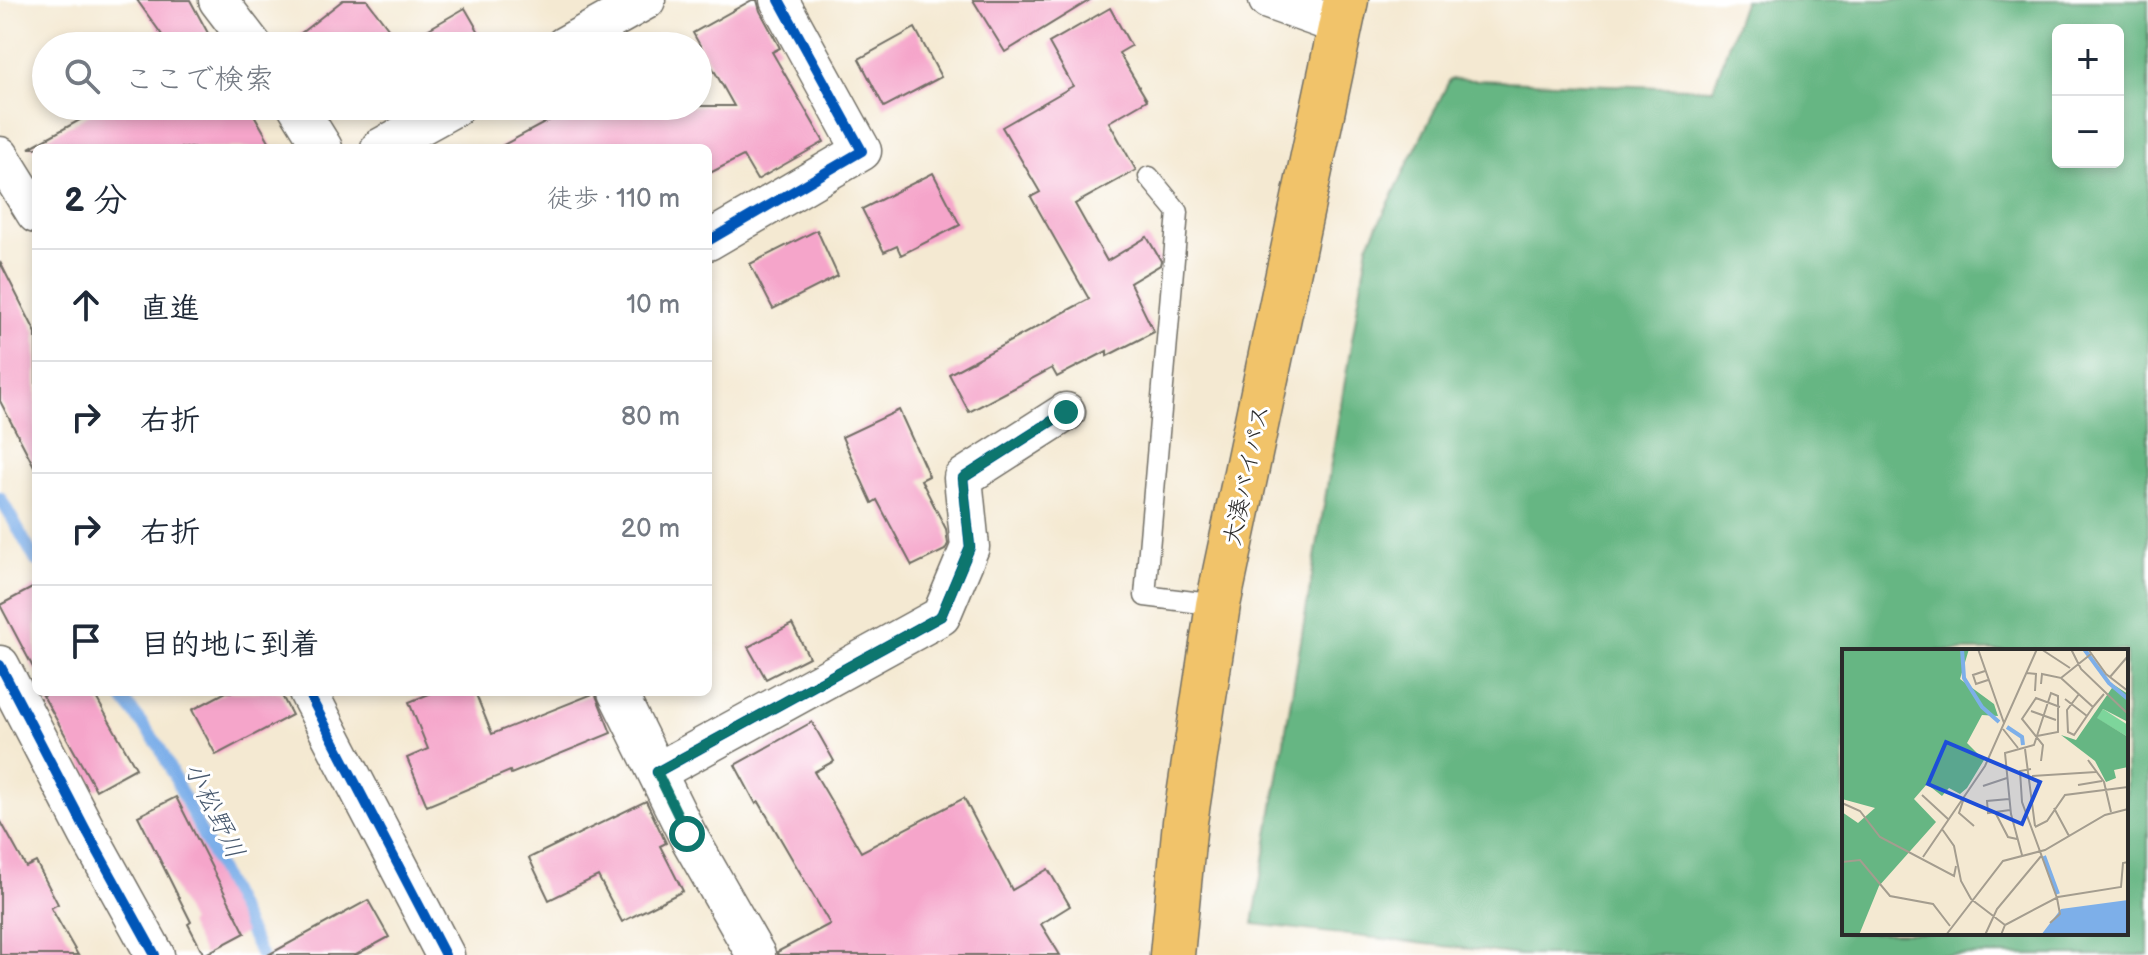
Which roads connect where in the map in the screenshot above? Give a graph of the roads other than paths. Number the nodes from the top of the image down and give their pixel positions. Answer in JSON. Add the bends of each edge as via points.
{"nodes":[{"id":1,"x":218,"y":0,"type":"edge"},
{"id":2,"x":779,"y":0,"type":"edge"},
{"id":3,"x":1268,"y":0,"type":"edge"},
{"id":4,"x":631,"y":4,"type":"edge"},
{"id":5,"x":1344,"y":13,"type":"edge"},
{"id":6,"x":242,"y":32,"type":"edge"},
{"id":7,"x":586,"y":32,"type":"edge"},
{"id":8,"x":306,"y":120,"type":"edge"},
{"id":9,"x":431,"y":120,"type":"edge"},
{"id":10,"x":321,"y":144,"type":"edge"},
{"id":11,"x":387,"y":144,"type":"edge"},
{"id":12,"x":0,"y":156,"type":"edge"},
{"id":13,"x":1149,"y":177,"type":"dead end"},
{"id":14,"x":32,"y":208,"type":"edge"},
{"id":15,"x":712,"y":239,"type":"edge"},
{"id":16,"x":1066,"y":412,"type":"dead end"},
{"id":17,"x":1218,"y":605,"type":"junction"},
{"id":18,"x":0,"y":665,"type":"edge"},
{"id":19,"x":310,"y":696,"type":"edge"},
{"id":20,"x":619,"y":696,"type":"edge"},
{"id":21,"x":657,"y":772,"type":"junction"},
{"id":22,"x":155,"y":955,"type":"edge"},
{"id":23,"x":445,"y":955,"type":"edge"},
{"id":24,"x":756,"y":955,"type":"edge"},
{"id":25,"x":1172,"y":955,"type":"edge"}],
"edges":[{"from":1,"to":6,"type":"street"},
{"from":2,"to":15,"type":"street","via":[[862,151]]},
{"from":3,"to":5,"type":"street"},
{"from":4,"to":7,"type":"street"},
{"from":5,"to":17,"type":"highway","name":"大湊バイパス"},
{"from":8,"to":10,"type":"street"},
{"from":9,"to":11,"type":"street"},
{"from":12,"to":14,"type":"street"},
{"from":13,"to":17,"type":"lane","via":[[1178,212],[1145,596]]},
{"from":16,"to":21,"type":"street","via":[[963,478],[970,547],[941,616]]},
{"from":17,"to":25,"type":"highway","name":"大湊バイパス","via":[[1185,822]]},
{"from":18,"to":22,"type":"street"},
{"from":19,"to":23,"type":"street"},
{"from":20,"to":21,"type":"street"},
{"from":21,"to":24,"type":"street"}]}
